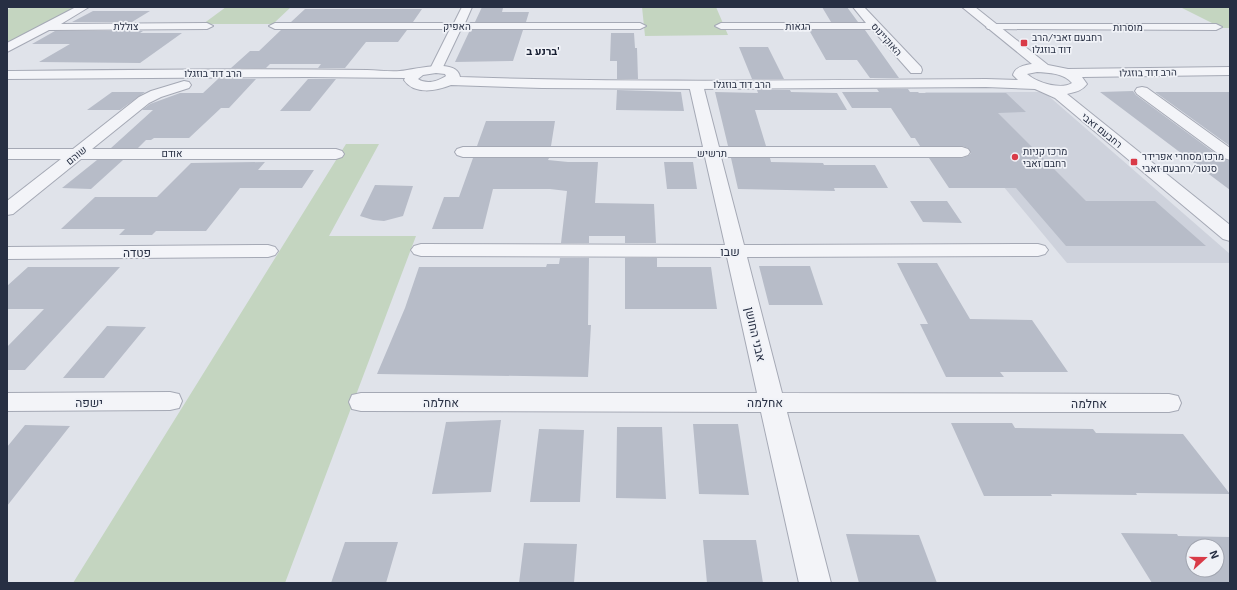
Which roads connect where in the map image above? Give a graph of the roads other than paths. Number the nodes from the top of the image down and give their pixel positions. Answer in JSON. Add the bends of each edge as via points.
{"nodes":[{"id":1,"x":84,"y":7,"type":"edge"},
{"id":2,"x":467,"y":7,"type":"edge"},
{"id":3,"x":858,"y":7,"type":"edge"},
{"id":4,"x":956,"y":7,"type":"edge"},
{"id":5,"x":968,"y":7,"type":"edge"},
{"id":6,"x":977,"y":7,"type":"edge"},
{"id":7,"x":207,"y":26,"type":"dead end"},
{"id":8,"x":275,"y":26,"type":"dead end"},
{"id":9,"x":456,"y":26,"type":"junction"},
{"id":10,"x":640,"y":26,"type":"dead end"},
{"id":11,"x":721,"y":26,"type":"dead end"},
{"id":12,"x":875,"y":26,"type":"junction"},
{"id":13,"x":46,"y":27,"type":"junction"},
{"id":14,"x":992,"y":27,"type":"junction"},
{"id":15,"x":1216,"y":27,"type":"dead end"},
{"id":16,"x":7,"y":48,"type":"edge"},
{"id":17,"x":1044,"y":68,"type":"junction"},
{"id":18,"x":436,"y":69,"type":"junction"},
{"id":19,"x":900,"y":70,"type":"dead end"},
{"id":20,"x":916,"y":70,"type":"junction"},
{"id":21,"x":1023,"y":71,"type":"junction"},
{"id":22,"x":1230,"y":71,"type":"edge"},
{"id":23,"x":647,"y":72,"type":"dead end"},
{"id":24,"x":1066,"y":73,"type":"junction"},
{"id":25,"x":7,"y":75,"type":"edge"},
{"id":26,"x":416,"y":77,"type":"junction"},
{"id":27,"x":451,"y":77,"type":"junction"},
{"id":28,"x":1230,"y":83,"type":"edge"},
{"id":29,"x":137,"y":85,"type":"junction"},
{"id":30,"x":184,"y":85,"type":"junction"},
{"id":31,"x":696,"y":85,"type":"junction"},
{"id":32,"x":7,"y":86,"type":"edge"},
{"id":33,"x":1041,"y":86,"type":"junction"},
{"id":34,"x":1075,"y":86,"type":"junction"},
{"id":35,"x":1142,"y":91,"type":"dead end"},
{"id":36,"x":144,"y":100,"type":"junction"},
{"id":37,"x":463,"y":152,"type":"dead end"},
{"id":38,"x":962,"y":152,"type":"dead end"},
{"id":39,"x":78,"y":153,"type":"junction"},
{"id":40,"x":712,"y":153,"type":"junction"},
{"id":41,"x":7,"y":154,"type":"edge"},
{"id":42,"x":336,"y":154,"type":"dead end"},
{"id":43,"x":1230,"y":155,"type":"edge"},
{"id":44,"x":7,"y":210,"type":"edge"},
{"id":45,"x":1230,"y":221,"type":"edge"},
{"id":46,"x":1230,"y":235,"type":"edge"},
{"id":47,"x":268,"y":250,"type":"dead end"},
{"id":48,"x":421,"y":250,"type":"dead end"},
{"id":49,"x":1038,"y":250,"type":"dead end"},
{"id":50,"x":736,"y":251,"type":"junction"},
{"id":51,"x":7,"y":253,"type":"edge"},
{"id":52,"x":170,"y":401,"type":"dead end"},
{"id":53,"x":7,"y":402,"type":"edge"},
{"id":54,"x":361,"y":402,"type":"dead end"},
{"id":55,"x":772,"y":402,"type":"junction"},
{"id":56,"x":1168,"y":403,"type":"dead end"},
{"id":57,"x":815,"y":583,"type":"edge"}],
"edges":[{"from":1,"to":13,"type":"street"},
{"from":2,"to":9,"type":"street"},
{"from":3,"to":12,"type":"street","name":"האוקיינוס"},
{"from":4,"to":21,"type":"street"},
{"from":5,"to":6,"type":"street"},
{"from":5,"to":14,"type":"street"},
{"from":7,"to":13,"type":"street","name":"צוללת"},
{"from":8,"to":9,"type":"street","name":"האפיק"},
{"from":9,"to":10,"type":"street","name":"האפיק"},
{"from":9,"to":18,"type":"street"},
{"from":11,"to":12,"type":"street","name":"הגאות"},
{"from":12,"to":20,"type":"street","name":"האוקיינוס"},
{"from":13,"to":16,"type":"street"},
{"from":14,"to":15,"type":"street","name":"מוסרות"},
{"from":14,"to":17,"type":"street"},
{"from":17,"to":21,"type":"street"},
{"from":17,"to":24,"type":"street"},
{"from":18,"to":26,"type":"street"},
{"from":18,"to":27,"type":"street","via":[[444,70]]},
{"from":19,"to":20,"type":"street"},
{"from":20,"to":21,"type":"street","via":[[1002,74]]},
{"from":21,"to":33,"type":"street","name":"רחבעם זאבי","via":[[1022,78]]},
{"from":22,"to":24,"type":"street","name":"הרב דוד בוזגלו"},
{"from":23,"to":27,"type":"street"},
{"from":24,"to":34,"type":"street","name":"רחבעם זאבי","via":[[1075,77]]},
{"from":25,"to":26,"type":"street","name":"הרב דוד בוזגלו","via":[[307,73]]},
{"from":26,"to":27,"type":"street","via":[[430,86]]},
{"from":26,"to":30,"type":"street","name":"הרב דוד בוזגלו","via":[[384,82],[330,85]]},
{"from":27,"to":31,"type":"street","name":"הרב דוד בוזגלו","via":[[542,84]]},
{"from":28,"to":34,"type":"street","name":"הרב דוד בוזגלו"},
{"from":29,"to":30,"type":"street","name":"הרב דוד בוזגלו"},
{"from":29,"to":32,"type":"street","name":"הרב דוד בוזגלו"},
{"from":29,"to":36,"type":"street","via":[[146,91]]},
{"from":30,"to":36,"type":"street","name":"שוהם"},
{"from":31,"to":33,"type":"street","name":"הרב דוד בוזגלו","via":[[986,83]]},
{"from":31,"to":40,"type":"street","name":"אבני החושן"},
{"from":33,"to":34,"type":"street","name":"הרב דוד בוזגלו"},
{"from":33,"to":46,"type":"street","name":"רחבעם זאבי","via":[[1060,95]]},
{"from":34,"to":45,"type":"street","name":"רחבעם זאבי"},
{"from":35,"to":43,"type":"street"},
{"from":36,"to":39,"type":"street","name":"שוהם"},
{"from":37,"to":40,"type":"street","name":"תרשיש"},
{"from":38,"to":40,"type":"street","name":"תרשיש"},
{"from":39,"to":41,"type":"street","name":"אודם"},
{"from":39,"to":42,"type":"street","name":"אודם"},
{"from":39,"to":44,"type":"street","name":"שוהם"},
{"from":40,"to":50,"type":"street","name":"אבני החושן"},
{"from":47,"to":51,"type":"street","name":"פטדה"},
{"from":48,"to":50,"type":"street","name":"שבו"},
{"from":49,"to":50,"type":"street","name":"שבו"},
{"from":50,"to":55,"type":"street","name":"אבני החושן"},
{"from":52,"to":53,"type":"street","name":"ישפה"},
{"from":54,"to":55,"type":"street","name":"אחלמה"},
{"from":55,"to":56,"type":"street","name":"אחלמה"},
{"from":55,"to":57,"type":"street","name":"אבני החושן"}]}
